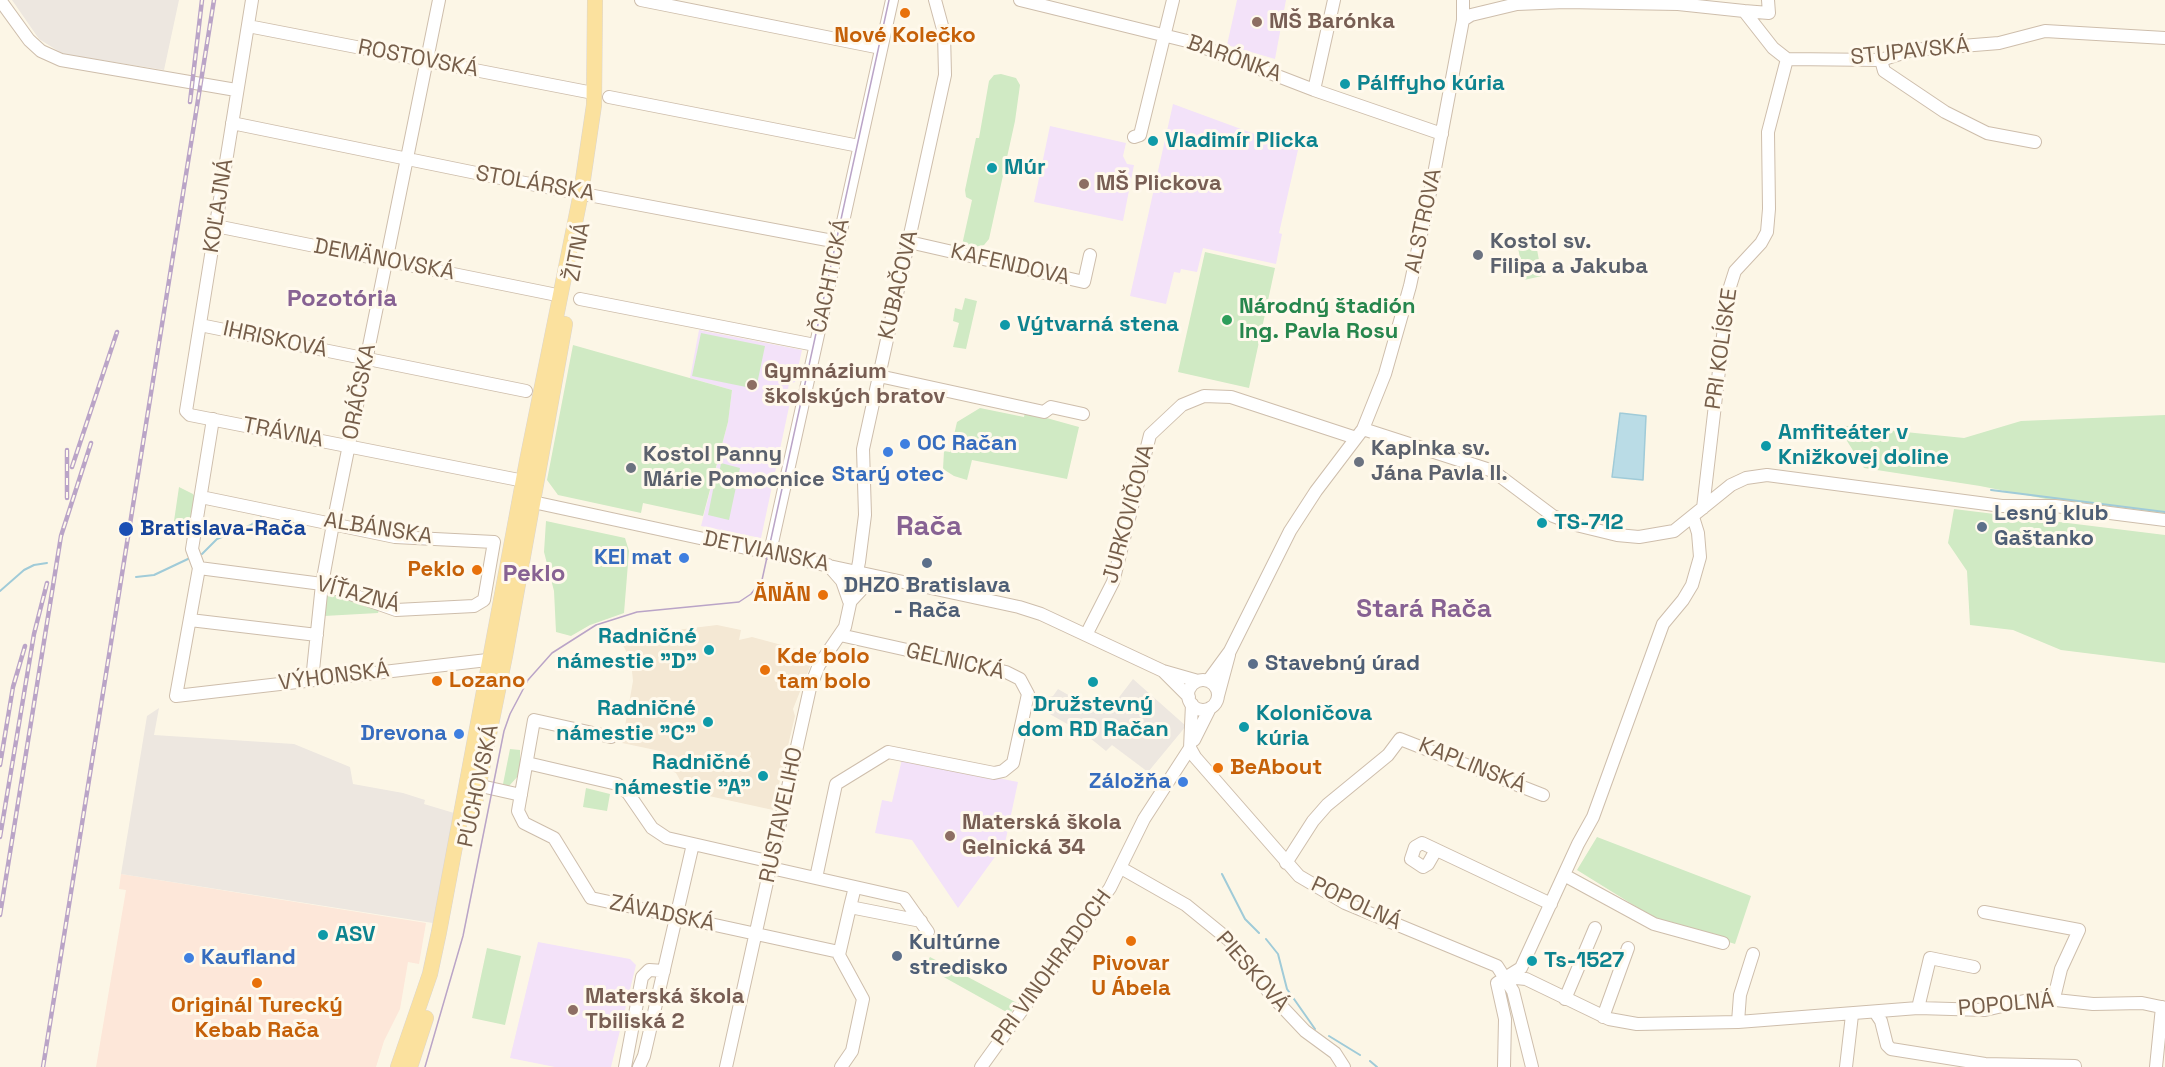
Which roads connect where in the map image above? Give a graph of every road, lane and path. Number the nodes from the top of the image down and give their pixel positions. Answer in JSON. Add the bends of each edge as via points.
{"nodes":[{"id":1,"x":0,"y":0,"type":"edge"},
{"id":2,"x":252,"y":0,"type":"edge"},
{"id":3,"x":439,"y":0,"type":"edge"},
{"id":4,"x":595,"y":0,"type":"edge"},
{"id":5,"x":603,"y":0,"type":"edge"},
{"id":6,"x":641,"y":0,"type":"edge"},
{"id":7,"x":891,"y":0,"type":"edge"},
{"id":8,"x":1020,"y":0,"type":"edge"},
{"id":9,"x":1173,"y":0,"type":"edge"},
{"id":10,"x":1334,"y":0,"type":"edge"},
{"id":11,"x":1463,"y":0,"type":"edge"},
{"id":12,"x":939,"y":4,"type":"edge"},
{"id":13,"x":1060,"y":5,"type":"edge"},
{"id":14,"x":1769,"y":6,"type":"edge"},
{"id":15,"x":1744,"y":11,"type":"junction"},
{"id":16,"x":1463,"y":20,"type":"junction"},
{"id":17,"x":248,"y":26,"type":"junction"},
{"id":18,"x":1165,"y":35,"type":"junction"},
{"id":19,"x":2165,"y":38,"type":"edge"},
{"id":20,"x":881,"y":48,"type":"junction"},
{"id":21,"x":1787,"y":59,"type":"junction"},
{"id":22,"x":1881,"y":60,"type":"junction"},
{"id":23,"x":426,"y":61,"type":"junction"},
{"id":24,"x":236,"y":90,"type":"junction"},
{"id":25,"x":1314,"y":90,"type":"junction"},
{"id":26,"x":588,"y":92,"type":"dead end"},
{"id":27,"x":609,"y":97,"type":"dead end"},
{"id":28,"x":232,"y":123,"type":"junction"},
{"id":29,"x":1442,"y":134,"type":"junction"},
{"id":30,"x":1134,"y":137,"type":"dead end"},
{"id":31,"x":2035,"y":142,"type":"dead end"},
{"id":32,"x":859,"y":146,"type":"junction"},
{"id":33,"x":408,"y":160,"type":"junction"},
{"id":34,"x":585,"y":194,"type":"junction"},
{"id":35,"x":216,"y":226,"type":"junction"},
{"id":36,"x":838,"y":242,"type":"junction"},
{"id":37,"x":909,"y":242,"type":"junction"},
{"id":38,"x":1090,"y":255,"type":"dead end"},
{"id":39,"x":386,"y":261,"type":"junction"},
{"id":40,"x":552,"y":294,"type":"dead end"},
{"id":41,"x":580,"y":299,"type":"dead end"},
{"id":42,"x":200,"y":325,"type":"junction"},
{"id":43,"x":816,"y":345,"type":"junction"},
{"id":44,"x":366,"y":359,"type":"junction"},
{"id":45,"x":879,"y":376,"type":"junction"},
{"id":46,"x":526,"y":391,"type":"dead end"},
{"id":47,"x":186,"y":411,"type":"joint"},
{"id":48,"x":1083,"y":414,"type":"dead end"},
{"id":49,"x":213,"y":419,"type":"junction"},
{"id":50,"x":1359,"y":434,"type":"junction"},
{"id":51,"x":350,"y":446,"type":"junction"},
{"id":52,"x":524,"y":481,"type":"junction"},
{"id":53,"x":201,"y":497,"type":"junction"},
{"id":54,"x":533,"y":502,"type":"junction"},
{"id":55,"x":1698,"y":513,"type":"junction"},
{"id":56,"x":518,"y":515,"type":"junction"},
{"id":57,"x":2165,"y":520,"type":"edge"},
{"id":58,"x":333,"y":524,"type":"junction"},
{"id":59,"x":770,"y":552,"type":"junction"},
{"id":60,"x":828,"y":565,"type":"junction"},
{"id":61,"x":199,"y":568,"type":"junction"},
{"id":62,"x":489,"y":569,"type":"joint"},
{"id":63,"x":856,"y":571,"type":"junction"},
{"id":64,"x":885,"y":578,"type":"junction"},
{"id":65,"x":322,"y":584,"type":"junction"},
{"id":66,"x":850,"y":602,"type":"junction"},
{"id":67,"x":190,"y":620,"type":"junction"},
{"id":68,"x":316,"y":635,"type":"junction"},
{"id":69,"x":840,"y":635,"type":"junction"},
{"id":70,"x":1086,"y":635,"type":"junction"},
{"id":71,"x":1230,"y":651,"type":"junction"},
{"id":72,"x":498,"y":658,"type":"junction"},
{"id":73,"x":1163,"y":671,"type":"junction"},
{"id":74,"x":312,"y":680,"type":"junction"},
{"id":75,"x":1203,"y":681,"type":"junction"},
{"id":76,"x":1218,"y":696,"type":"junction"},
{"id":77,"x":1190,"y":700,"type":"junction"},
{"id":78,"x":1210,"y":708,"type":"junction"},
{"id":79,"x":611,"y":737,"type":"dead end"},
{"id":80,"x":1191,"y":746,"type":"junction"},
{"id":81,"x":527,"y":763,"type":"junction"},
{"id":82,"x":480,"y":780,"type":"junction"},
{"id":83,"x":521,"y":795,"type":"junction"},
{"id":84,"x":1543,"y":795,"type":"dead end"},
{"id":85,"x":693,"y":844,"type":"junction"},
{"id":86,"x":1436,"y":850,"type":"dead end"},
{"id":87,"x":1286,"y":863,"type":"junction"},
{"id":88,"x":771,"y":865,"type":"junction"},
{"id":89,"x":1120,"y":868,"type":"junction"},
{"id":90,"x":1564,"y":875,"type":"junction"},
{"id":91,"x":816,"y":878,"type":"junction"},
{"id":92,"x":855,"y":887,"type":"junction"},
{"id":93,"x":1551,"y":904,"type":"junction"},
{"id":94,"x":850,"y":907,"type":"junction"},
{"id":95,"x":1984,"y":912,"type":"dead end"},
{"id":96,"x":677,"y":917,"type":"junction"},
{"id":97,"x":921,"y":921,"type":"junction"},
{"id":98,"x":1595,"y":928,"type":"dead end"},
{"id":99,"x":928,"y":932,"type":"dead end"},
{"id":100,"x":755,"y":934,"type":"junction"},
{"id":101,"x":1723,"y":943,"type":"dead end"},
{"id":102,"x":1628,"y":948,"type":"dead end"},
{"id":103,"x":839,"y":952,"type":"junction"},
{"id":104,"x":1753,"y":954,"type":"dead end"},
{"id":105,"x":1974,"y":967,"type":"dead end"},
{"id":106,"x":664,"y":971,"type":"junction"},
{"id":107,"x":1506,"y":977,"type":"junction"},
{"id":108,"x":2054,"y":998,"type":"junction"},
{"id":109,"x":1565,"y":999,"type":"junction"},
{"id":110,"x":1918,"y":1008,"type":"junction"},
{"id":111,"x":2163,"y":1008,"type":"edge"},
{"id":112,"x":1875,"y":1012,"type":"junction"},
{"id":113,"x":1852,"y":1015,"type":"junction"},
{"id":114,"x":1603,"y":1017,"type":"junction"},
{"id":115,"x":1738,"y":1022,"type":"junction"},
{"id":116,"x":2075,"y":1065,"type":"dead end"},
{"id":117,"x":398,"y":1067,"type":"edge"},
{"id":118,"x":410,"y":1067,"type":"edge"},
{"id":119,"x":625,"y":1067,"type":"edge"},
{"id":120,"x":639,"y":1067,"type":"edge"},
{"id":121,"x":726,"y":1067,"type":"edge"},
{"id":122,"x":841,"y":1067,"type":"edge"},
{"id":123,"x":981,"y":1067,"type":"edge"},
{"id":124,"x":1344,"y":1067,"type":"edge"},
{"id":125,"x":1504,"y":1067,"type":"edge"},
{"id":126,"x":1532,"y":1067,"type":"edge"},
{"id":127,"x":1846,"y":1067,"type":"edge"},
{"id":128,"x":2157,"y":1067,"type":"edge"}],
"edges":[{"from":1,"to":24,"type":"street","via":[[41,51],[61,60]]},
{"from":2,"to":17,"type":"street","name":"KOĽAJNÁ"},
{"from":3,"to":23,"type":"street","name":"ORÁČSKA"},
{"from":4,"to":34,"type":"main road","name":"ŽITNÁ","via":[[594,105]]},
{"from":5,"to":34,"type":"main road","name":"ŽITNÁ","via":[[603,90]]},
{"from":6,"to":20,"type":"street"},
{"from":7,"to":20,"type":"street","name":"ČACHTICKÁ"},
{"from":8,"to":13,"type":"street","name":"BARÓNKA"},
{"from":9,"to":18,"type":"street"},
{"from":10,"to":25,"type":"street"},
{"from":11,"to":16,"type":"street","name":"ALSTROVA"},
{"from":12,"to":37,"type":"street","name":"KUBAČOVA","via":[[945,75]]},
{"from":13,"to":18,"type":"street","name":"BARÓNKA"},
{"from":14,"to":15,"type":"street"},
{"from":15,"to":16,"type":"street","via":[[1677,4],[1565,2],[1517,4]]},
{"from":15,"to":21,"type":"street","via":[[1773,48]]},
{"from":16,"to":29,"type":"street","name":"ALSTROVA"},
{"from":17,"to":23,"type":"street","name":"ROSTOVSKÁ"},
{"from":17,"to":24,"type":"street","name":"KOĽAJNÁ"},
{"from":18,"to":25,"type":"street","name":"BARÓNKA"},
{"from":18,"to":30,"type":"street","via":[[1140,135]]},
{"from":19,"to":22,"type":"street","name":"STUPAVSKÁ","via":[[2045,31],[1999,43],[1912,50]]},
{"from":20,"to":32,"type":"street","name":"ČACHTICKÁ"},
{"from":21,"to":22,"type":"street","name":"STUPAVSKÁ"},
{"from":21,"to":55,"type":"street","name":"PRI KOLÍSKE","via":[[1768,132],[1767,232],[1735,271],[1728,293],[1707,499]]},
{"from":22,"to":31,"type":"street","via":[[1884,71],[1945,112],[1987,133]]},
{"from":23,"to":26,"type":"street","name":"ROSTOVSKÁ"},
{"from":23,"to":33,"type":"street","name":"ORÁČSKA"},
{"from":24,"to":28,"type":"street","name":"KOĽAJNÁ"},
{"from":25,"to":29,"type":"street","name":"BARÓNKA"},
{"from":27,"to":32,"type":"street"},
{"from":28,"to":33,"type":"street","name":"STOLÁRSKA"},
{"from":28,"to":35,"type":"street","name":"KOĽAJNÁ"},
{"from":29,"to":50,"type":"street","name":"ALSTROVA","via":[[1410,286],[1385,374]]},
{"from":32,"to":36,"type":"street","name":"ČACHTICKÁ"},
{"from":33,"to":34,"type":"street","name":"STOLÁRSKA"},
{"from":33,"to":39,"type":"street","name":"ORÁČSKA"},
{"from":34,"to":36,"type":"street","name":"STOLÁRSKA"},
{"from":34,"to":52,"type":"main road","name":"ŽITNÁ"},
{"from":34,"to":54,"type":"main road","name":"ŽITNÁ"},
{"from":35,"to":39,"type":"street","name":"DEMÄNOVSKÁ"},
{"from":35,"to":42,"type":"street","name":"KOĽAJNÁ"},
{"from":36,"to":43,"type":"street","name":"ČACHTICKÁ"},
{"from":37,"to":38,"type":"street","name":"KAFENDOVA","via":[[1084,282]]},
{"from":37,"to":45,"type":"street","name":"KUBAČOVA"},
{"from":39,"to":40,"type":"street","name":"DEMÄNOVSKÁ"},
{"from":39,"to":44,"type":"street","name":"ORÁČSKA"},
{"from":41,"to":43,"type":"street"},
{"from":42,"to":44,"type":"street","name":"IHRISKOVÁ"},
{"from":42,"to":47,"type":"street","name":"KOĽAJNÁ"},
{"from":43,"to":59,"type":"street","name":"ČACHTICKÁ"},
{"from":44,"to":46,"type":"street","name":"IHRISKOVÁ"},
{"from":44,"to":51,"type":"street","name":"ORÁČSKA"},
{"from":45,"to":48,"type":"street","via":[[1044,412],[1051,407]]},
{"from":45,"to":63,"type":"street","name":"KUBAČOVA","via":[[862,449],[865,521]]},
{"from":47,"to":49,"type":"street","name":"TRÁVNA"},
{"from":49,"to":51,"type":"street","name":"TRÁVNA"},
{"from":49,"to":53,"type":"street"},
{"from":50,"to":55,"type":"street","name":"JURKOVIČOVA","via":[[1492,471],[1553,516],[1576,525],[1639,537],[1674,531]]},
{"from":50,"to":70,"type":"street","name":"JURKOVIČOVA","via":[[1231,397],[1204,396],[1182,405],[1150,435],[1113,582]]},
{"from":50,"to":71,"type":"street","name":"ALSTROVA","via":[[1290,531]]},
{"from":51,"to":52,"type":"street","name":"TRÁVNA"},
{"from":51,"to":58,"type":"street","name":"ORÁČSKA"},
{"from":52,"to":54,"type":"main road"},
{"from":52,"to":56,"type":"main road","name":"PÚCHOVSKÁ"},
{"from":53,"to":58,"type":"street","name":"ALBÁNSKA"},
{"from":53,"to":61,"type":"street","via":[[192,549]]},
{"from":54,"to":56,"type":"main road"},
{"from":54,"to":59,"type":"street","name":"DETVIANSKA"},
{"from":54,"to":72,"type":"main road","name":"PÚCHOVSKÁ"},
{"from":55,"to":57,"type":"street","name":"JURKOVIČOVA","via":[[1738,481],[1767,475],[2002,506],[2055,506]]},
{"from":55,"to":90,"type":"street","name":"PRI KOLÍSKE","via":[[1698,570],[1683,600],[1663,624],[1593,817]]},
{"from":56,"to":72,"type":"main road","name":"PÚCHOVSKÁ"},
{"from":58,"to":62,"type":"street","name":"ALBÁNSKA","via":[[395,537],[494,542]]},
{"from":58,"to":65,"type":"street","name":"ORÁČSKA"},
{"from":59,"to":60,"type":"street","name":"DETVIANSKA"},
{"from":60,"to":63,"type":"street","name":"DETVIANSKA"},
{"from":60,"to":66,"type":"street","via":[[843,581]]},
{"from":61,"to":65,"type":"street","name":"VÍŤAZNÁ"},
{"from":61,"to":67,"type":"street"},
{"from":62,"to":65,"type":"street","name":"VÍŤAZNÁ","via":[[484,600],[474,606],[396,610]]},
{"from":63,"to":64,"type":"street","name":"DETVIANSKA"},
{"from":63,"to":66,"type":"street","name":"RUSTAVELIHO"},
{"from":64,"to":66,"type":"street","via":[[864,587]]},
{"from":64,"to":70,"type":"street","name":"DETVIANSKA","via":[[1019,607]]},
{"from":65,"to":68,"type":"street","name":"ORÁČSKA"},
{"from":66,"to":69,"type":"street","name":"RUSTAVELIHO"},
{"from":67,"to":68,"type":"street"},
{"from":67,"to":74,"type":"street","name":"VÝHONSKÁ","via":[[176,696]]},
{"from":68,"to":74,"type":"street","name":"ORÁČSKA"},
{"from":69,"to":88,"type":"street","name":"RUSTAVELIHO","via":[[819,665],[810,688]]},
{"from":69,"to":91,"type":"street","name":"GELNICKÁ","via":[[1006,672],[1016,676],[1028,696],[1013,762],[1003,771],[994,773],[888,752],[836,784]]},
{"from":70,"to":73,"type":"street","name":"DETVIANSKA"},
{"from":71,"to":75,"type":"street","name":"ALSTROVA"},
{"from":71,"to":76,"type":"street","name":"ALSTROVA"},
{"from":72,"to":74,"type":"street","name":"VÝHONSKÁ"},
{"from":72,"to":82,"type":"main road","name":"PÚCHOVSKÁ"},
{"from":73,"to":75,"type":"street","name":"DETVIANSKA"},
{"from":73,"to":77,"type":"street","name":"DETVIANSKA"},
{"from":75,"to":76,"type":"street","via":[[1216,688]]},
{"from":75,"to":77,"type":"street","via":[[1191,687]]},
{"from":76,"to":78,"type":"street"},
{"from":77,"to":78,"type":"street","via":[[1200,709]]},
{"from":77,"to":80,"type":"street"},
{"from":78,"to":80,"type":"street","name":"PRI VINOHRADOCH"},
{"from":79,"to":81,"type":"street","name":"ZÁVADSKÁ","via":[[534,720]]},
{"from":80,"to":87,"type":"street","name":"POPOLNÁ","via":[[1195,758]]},
{"from":80,"to":89,"type":"street","name":"PRI VINOHRADOCH","via":[[1143,819]]},
{"from":81,"to":83,"type":"street","name":"ZÁVADSKÁ"},
{"from":81,"to":85,"type":"street","via":[[617,784],[628,793],[652,828],[667,838]]},
{"from":82,"to":83,"type":"street"},
{"from":82,"to":117,"type":"main road","name":"PÚCHOVSKÁ","via":[[430,974]]},
{"from":82,"to":118,"type":"main road","name":"PÚCHOVSKÁ","via":[[443,955]]},
{"from":83,"to":96,"type":"street","name":"ZÁVADSKÁ","via":[[518,811],[524,823],[554,838],[591,897]]},
{"from":84,"to":87,"type":"street","name":"KAPLINSKÁ","via":[[1400,738],[1388,755],[1313,820]]},
{"from":85,"to":88,"type":"street"},
{"from":85,"to":96,"type":"street"},
{"from":86,"to":93,"type":"street"},
{"from":87,"to":107,"type":"street","name":"POPOLNÁ","via":[[1321,891],[1497,966]]},
{"from":88,"to":91,"type":"street"},
{"from":88,"to":100,"type":"street","name":"RUSTAVELIHO"},
{"from":89,"to":123,"type":"street","name":"PRI VINOHRADOCH","via":[[1101,902]]},
{"from":89,"to":124,"type":"street","name":"PIESKOVÁ","via":[[1186,905],[1229,940],[1271,995],[1305,1031],[1335,1053]]},
{"from":90,"to":93,"type":"street","name":"PRI KOLÍSKE"},
{"from":90,"to":101,"type":"street","via":[[1654,924]]},
{"from":91,"to":92,"type":"street"},
{"from":92,"to":94,"type":"street"},
{"from":92,"to":97,"type":"street","via":[[904,898]]},
{"from":93,"to":107,"type":"street","name":"PRI KOLÍSKE","via":[[1521,968]]},
{"from":94,"to":97,"type":"street"},
{"from":94,"to":103,"type":"street"},
{"from":95,"to":108,"type":"street","via":[[2079,930],[2061,969]]},
{"from":96,"to":100,"type":"street","name":"ZÁVADSKÁ"},
{"from":96,"to":106,"type":"street"},
{"from":97,"to":99,"type":"street"},
{"from":98,"to":109,"type":"street"},
{"from":100,"to":103,"type":"street","name":"ZÁVADSKÁ"},
{"from":100,"to":121,"type":"street","name":"RUSTAVELIHO"},
{"from":102,"to":114,"type":"street"},
{"from":103,"to":122,"type":"street","via":[[841,963],[862,999],[852,1051]]},
{"from":104,"to":115,"type":"street","via":[[1740,995]]},
{"from":105,"to":110,"type":"street","name":"POPOLNÁ","via":[[1930,958]]},
{"from":106,"to":119,"type":"street","via":[[649,970],[642,977]]},
{"from":106,"to":120,"type":"street"},
{"from":107,"to":109,"type":"street","name":"POPOLNÁ","via":[[1526,979]]},
{"from":107,"to":125,"type":"street","via":[[1497,984],[1505,1019]]},
{"from":107,"to":126,"type":"street"},
{"from":108,"to":110,"type":"street","name":"POPOLNÁ","via":[[1985,1010]]},
{"from":108,"to":111,"type":"street","name":"POPOLNÁ","via":[[2093,1004],[2142,1003]]},
{"from":109,"to":114,"type":"street","name":"POPOLNÁ"},
{"from":110,"to":112,"type":"street","name":"POPOLNÁ"},
{"from":111,"to":128,"type":"street"},
{"from":112,"to":113,"type":"street","name":"POPOLNÁ"},
{"from":112,"to":116,"type":"street","via":[[1891,1049],[1985,1064]]},
{"from":113,"to":115,"type":"street","name":"POPOLNÁ"},
{"from":113,"to":127,"type":"street"},
{"from":114,"to":115,"type":"street","name":"POPOLNÁ","via":[[1637,1024]]}]}
